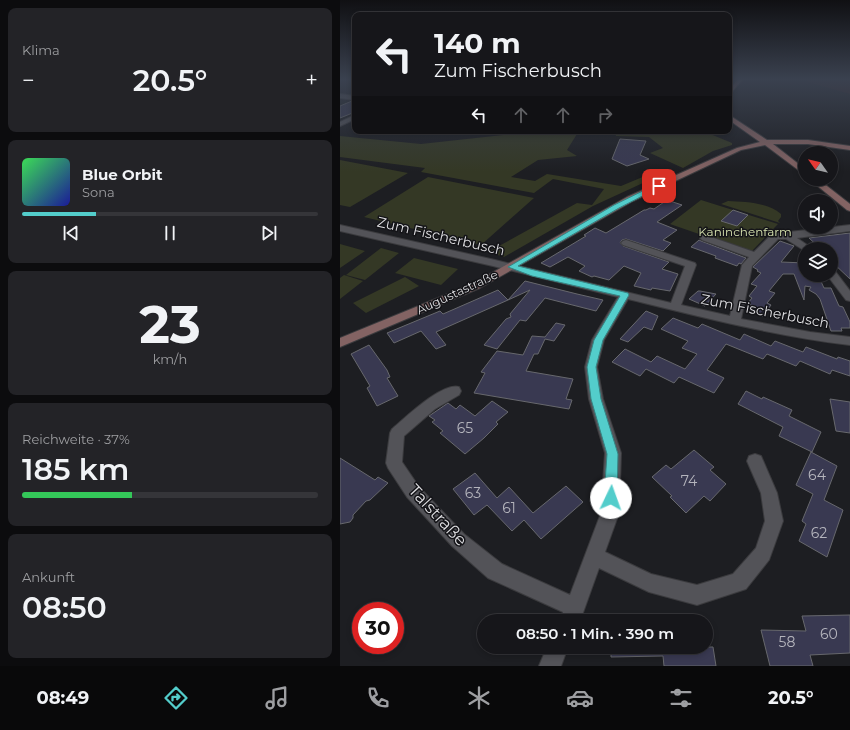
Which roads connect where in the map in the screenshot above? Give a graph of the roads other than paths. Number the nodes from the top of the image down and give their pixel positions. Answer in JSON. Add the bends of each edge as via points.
{"nodes":[{"id":1,"x":352,"y":118,"type":"edge"},
{"id":2,"x":732,"y":119,"type":"edge"},
{"id":3,"x":340,"y":124,"type":"edge"},
{"id":4,"x":765,"y":142,"type":"junction"},
{"id":5,"x":803,"y":143,"type":"junction"},
{"id":6,"x":850,"y":148,"type":"edge"},
{"id":7,"x":734,"y":151,"type":"junction"},
{"id":8,"x":782,"y":155,"type":"junction"},
{"id":9,"x":798,"y":168,"type":"edge"},
{"id":10,"x":822,"y":186,"type":"edge"},
{"id":11,"x":850,"y":208,"type":"edge"},
{"id":12,"x":340,"y":228,"type":"edge"},
{"id":13,"x":850,"y":228,"type":"edge"},
{"id":14,"x":788,"y":236,"type":"junction"},
{"id":15,"x":705,"y":238,"type":"dead end"},
{"id":16,"x":798,"y":242,"type":"edge"},
{"id":17,"x":626,"y":243,"type":"dead end"},
{"id":18,"x":756,"y":256,"type":"junction"},
{"id":19,"x":511,"y":267,"type":"junction"},
{"id":20,"x":838,"y":282,"type":"edge"},
{"id":21,"x":625,"y":295,"type":"junction"},
{"id":22,"x":850,"y":298,"type":"edge"},
{"id":23,"x":675,"y":306,"type":"junction"},
{"id":24,"x":735,"y":321,"type":"junction"},
{"id":25,"x":850,"y":341,"type":"edge"},
{"id":26,"x":340,"y":343,"type":"edge"},
{"id":27,"x":454,"y":391,"type":"dead end"},
{"id":28,"x":755,"y":461,"type":"dead end"},
{"id":29,"x":594,"y":556,"type":"junction"},
{"id":30,"x":573,"y":614,"type":"edge"},
{"id":31,"x":555,"y":654,"type":"edge"},
{"id":32,"x":550,"y":666,"type":"edge"}],
"edges":[{"from":1,"to":3,"type":"street"},
{"from":2,"to":4,"type":"main road"},
{"from":4,"to":5,"type":"main road","name":"Augustastraße"},
{"from":4,"to":7,"type":"main road","name":"Augustastraße"},
{"from":4,"to":8,"type":"main road"},
{"from":5,"to":6,"type":"main road"},
{"from":5,"to":8,"type":"main road","via":[[784,145],[780,151]]},
{"from":7,"to":8,"type":"main road","via":[[758,150]]},
{"from":7,"to":19,"type":"main road","name":"Augustastraße","via":[[630,199]]},
{"from":8,"to":9,"type":"main road"},
{"from":10,"to":11,"type":"main road"},
{"from":12,"to":19,"type":"street","name":"Zum Fischerbusch"},
{"from":13,"to":14,"type":"street"},
{"from":14,"to":16,"type":"street"},
{"from":14,"to":18,"type":"street","via":[[775,236]]},
{"from":15,"to":18,"type":"street"},
{"from":17,"to":23,"type":"street","name":"Zum Fischerbusch","via":[[691,265]]},
{"from":18,"to":24,"type":"street","via":[[747,265]]},
{"from":19,"to":21,"type":"street","name":"Zum Fischerbusch"},
{"from":19,"to":26,"type":"main road","name":"Augustastraße","via":[[476,286]]},
{"from":20,"to":22,"type":"street"},
{"from":21,"to":23,"type":"street","name":"Zum Fischerbusch"},
{"from":21,"to":29,"type":"street","name":"Talstraße","via":[[598,340],[592,367],[596,399],[613,454],[610,513]]},
{"from":23,"to":24,"type":"street","name":"Zum Fischerbusch"},
{"from":24,"to":25,"type":"street","name":"Zum Fischerbusch"},
{"from":27,"to":30,"type":"street","name":"Talstraße","via":[[430,405],[397,433],[394,463],[418,498],[458,540],[495,571]]},
{"from":28,"to":29,"type":"street","via":[[769,493],[774,521],[763,554],[740,582],[697,595],[649,583]]},
{"from":29,"to":30,"type":"street","name":"Talstraße"},
{"from":31,"to":32,"type":"street"}]}
